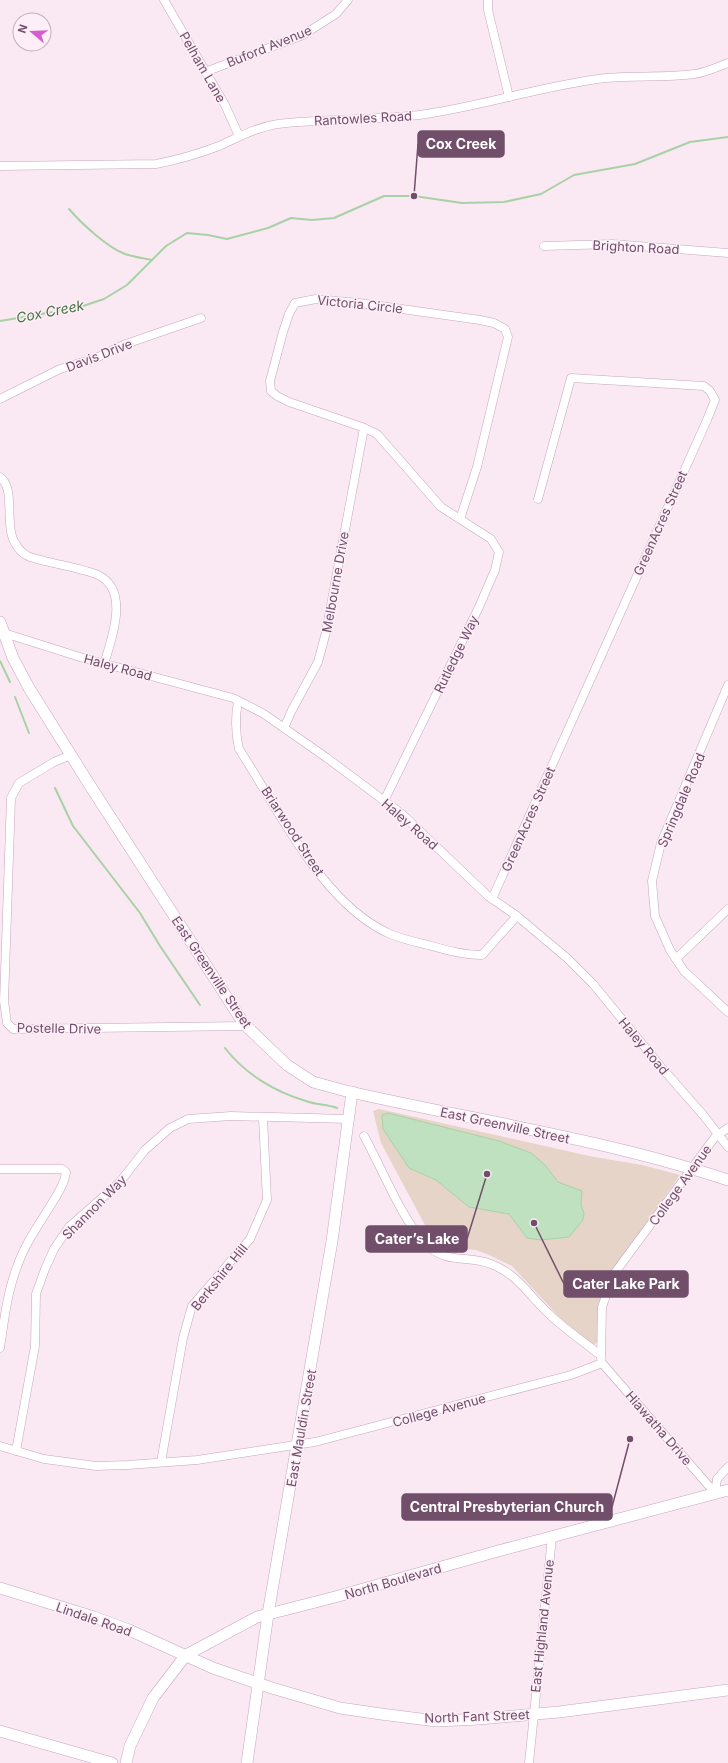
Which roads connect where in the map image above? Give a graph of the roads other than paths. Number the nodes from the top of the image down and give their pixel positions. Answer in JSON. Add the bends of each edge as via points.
{"nodes":[{"id":1,"x":164,"y":0,"type":"edge"},
{"id":2,"x":348,"y":0,"type":"edge"},
{"id":3,"x":488,"y":0,"type":"edge"},
{"id":4,"x":728,"y":63,"type":"edge"},
{"id":5,"x":205,"y":72,"type":"junction"},
{"id":6,"x":509,"y":97,"type":"junction"},
{"id":7,"x":239,"y":136,"type":"junction"},
{"id":8,"x":0,"y":166,"type":"edge"},
{"id":9,"x":544,"y":246,"type":"dead end"},
{"id":10,"x":728,"y":253,"type":"edge"},
{"id":11,"x":201,"y":318,"type":"dead end"},
{"id":12,"x":0,"y":399,"type":"edge"},
{"id":13,"x":364,"y":428,"type":"junction"},
{"id":14,"x":0,"y":478,"type":"edge"},
{"id":15,"x":538,"y":499,"type":"dead end"},
{"id":16,"x":460,"y":519,"type":"junction"},
{"id":17,"x":0,"y":622,"type":"edge"},
{"id":18,"x":4,"y":633,"type":"junction"},
{"id":19,"x":104,"y":664,"type":"junction"},
{"id":20,"x":728,"y":685,"type":"edge"},
{"id":21,"x":238,"y":701,"type":"junction"},
{"id":22,"x":284,"y":728,"type":"junction"},
{"id":23,"x":71,"y":755,"type":"junction"},
{"id":24,"x":384,"y":801,"type":"junction"},
{"id":25,"x":492,"y":899,"type":"junction"},
{"id":26,"x":728,"y":909,"type":"edge"},
{"id":27,"x":517,"y":916,"type":"junction"},
{"id":28,"x":676,"y":959,"type":"junction"},
{"id":29,"x":728,"y":1012,"type":"edge"},
{"id":30,"x":246,"y":1026,"type":"junction"},
{"id":31,"x":352,"y":1092,"type":"junction"},
{"id":32,"x":263,"y":1118,"type":"junction"},
{"id":33,"x":348,"y":1119,"type":"junction"},
{"id":34,"x":728,"y":1128,"type":"edge"},
{"id":35,"x":718,"y":1135,"type":"junction"},
{"id":36,"x":364,"y":1136,"type":"dead end"},
{"id":37,"x":728,"y":1147,"type":"edge"},
{"id":38,"x":692,"y":1168,"type":"junction"},
{"id":39,"x":0,"y":1169,"type":"edge"},
{"id":40,"x":728,"y":1180,"type":"edge"},
{"id":41,"x":0,"y":1348,"type":"edge"},
{"id":42,"x":601,"y":1359,"type":"junction"},
{"id":43,"x":298,"y":1445,"type":"junction"},
{"id":44,"x":0,"y":1446,"type":"edge"},
{"id":45,"x":16,"y":1451,"type":"junction"},
{"id":46,"x":161,"y":1462,"type":"junction"},
{"id":47,"x":728,"y":1467,"type":"edge"},
{"id":48,"x":728,"y":1490,"type":"edge"},
{"id":49,"x":715,"y":1494,"type":"junction"},
{"id":50,"x":552,"y":1537,"type":"junction"},
{"id":51,"x":0,"y":1588,"type":"edge"},
{"id":52,"x":268,"y":1614,"type":"junction"},
{"id":53,"x":186,"y":1655,"type":"junction"},
{"id":54,"x":257,"y":1683,"type":"junction"},
{"id":55,"x":728,"y":1690,"type":"edge"},
{"id":56,"x":534,"y":1714,"type":"junction"},
{"id":57,"x":0,"y":1731,"type":"edge"},
{"id":58,"x":112,"y":1763,"type":"edge"},
{"id":59,"x":126,"y":1763,"type":"edge"},
{"id":60,"x":247,"y":1763,"type":"edge"},
{"id":61,"x":529,"y":1763,"type":"edge"}],
"edges":[{"from":1,"to":5,"type":"street","name":"Pelham Lane"},
{"from":2,"to":5,"type":"street","name":"Buford Avenue","via":[[336,14],[303,35]]},
{"from":3,"to":6,"type":"street","via":[[488,10]]},
{"from":4,"to":6,"type":"street","name":"Rantowles Road","via":[[695,74],[606,78]]},
{"from":5,"to":7,"type":"street","name":"Pelham Lane","via":[[225,105]]},
{"from":6,"to":7,"type":"street","name":"Rantowles Road","via":[[425,114],[276,124]]},
{"from":7,"to":8,"type":"street","name":"Rantowles Road","via":[[181,159],[156,164]]},
{"from":9,"to":10,"type":"street","name":"Brighton Road","via":[[612,244]]},
{"from":11,"to":12,"type":"street","name":"Davis Drive","via":[[60,369]]},
{"from":13,"to":16,"type":"street","name":"Victoria Circle","via":[[377,434],[441,507]]},
{"from":13,"to":16,"type":"street","name":"Victoria Circle","via":[[289,402],[272,391],[270,381],[287,320],[295,303],[316,299],[359,303],[480,320],[505,329],[508,337],[477,467]]},
{"from":13,"to":22,"type":"street","name":"Melbourne Drive","via":[[326,632],[318,662]]},
{"from":14,"to":19,"type":"street","via":[[4,480],[8,490],[10,532],[14,543],[25,556],[98,575],[109,583],[115,593],[117,604],[112,638]]},
{"from":15,"to":25,"type":"street","name":"GreenAcres Street","via":[[571,378],[704,386],[710,390],[715,400]]},
{"from":16,"to":24,"type":"street","name":"Rutledge Way","via":[[491,539],[499,552],[495,570],[449,671]]},
{"from":17,"to":18,"type":"main road","name":"East Greenville Street"},
{"from":18,"to":19,"type":"street","name":"Haley Road"},
{"from":18,"to":23,"type":"main road","name":"East Greenville Street","via":[[25,681]]},
{"from":19,"to":21,"type":"street","name":"Haley Road"},
{"from":20,"to":28,"type":"street","name":"Springdale Road","via":[[661,843],[652,881],[655,916]]},
{"from":21,"to":22,"type":"street","name":"Haley Road"},
{"from":21,"to":27,"type":"street","name":"Briarwood Street","via":[[235,718],[239,749],[308,858],[338,897],[371,924],[391,935],[464,955],[482,955]]},
{"from":22,"to":24,"type":"street","name":"Haley Road"},
{"from":23,"to":30,"type":"main road","name":"East Greenville Street"},
{"from":23,"to":30,"type":"street","name":"Postelle Drive","via":[[19,783],[11,798],[4,1001],[7,1023],[12,1030]]},
{"from":24,"to":25,"type":"street","name":"Haley Road","via":[[402,814]]},
{"from":25,"to":27,"type":"street","name":"Haley Road"},
{"from":26,"to":28,"type":"street"},
{"from":27,"to":35,"type":"street","name":"Haley Road","via":[[567,958],[593,984]]},
{"from":28,"to":29,"type":"street","name":"Springdale Road","via":[[684,971]]},
{"from":30,"to":31,"type":"main road","name":"East Greenville Street","via":[[287,1064],[313,1082]]},
{"from":31,"to":33,"type":"main road","name":"East Mauldin Street"},
{"from":31,"to":38,"type":"main road","name":"East Greenville Street"},
{"from":32,"to":33,"type":"street","name":"Shannon Way"},
{"from":32,"to":45,"type":"street","name":"Shannon Way","via":[[231,1116],[188,1119],[170,1128],[145,1150],[119,1184],[70,1228],[54,1249],[36,1294],[36,1346]]},
{"from":32,"to":46,"type":"street","name":"Berkshire Hill","via":[[267,1200],[250,1239],[192,1306],[183,1338]]},
{"from":33,"to":43,"type":"main road","name":"East Mauldin Street","via":[[332,1241]]},
{"from":34,"to":35,"type":"street","name":"College Avenue"},
{"from":35,"to":37,"type":"street","name":"Haley Road"},
{"from":35,"to":38,"type":"street","name":"College Avenue"},
{"from":36,"to":42,"type":"street","name":"Hiawatha Drive","via":[[408,1219],[424,1242],[435,1252],[446,1257],[490,1263],[504,1270],[519,1281],[550,1315]]},
{"from":38,"to":40,"type":"main road","name":"East Greenville Street"},
{"from":38,"to":42,"type":"street","name":"College Avenue","via":[[614,1274],[602,1307]]},
{"from":39,"to":41,"type":"street","via":[[62,1169],[66,1172],[55,1196],[26,1244],[17,1267]]},
{"from":42,"to":43,"type":"street","name":"College Avenue","via":[[570,1375]]},
{"from":42,"to":49,"type":"street","name":"Hiawatha Drive"},
{"from":43,"to":46,"type":"street","name":"College Avenue","via":[[197,1460]]},
{"from":43,"to":52,"type":"main road","name":"East Mauldin Street"},
{"from":44,"to":45,"type":"street","name":"College Avenue"},
{"from":45,"to":46,"type":"street","name":"College Avenue","via":[[44,1459],[96,1466]]},
{"from":47,"to":49,"type":"street","via":[[717,1479]]},
{"from":48,"to":49,"type":"main road","name":"North Boulevard"},
{"from":49,"to":50,"type":"main road","name":"North Boulevard"},
{"from":50,"to":52,"type":"main road","name":"North Boulevard"},
{"from":50,"to":56,"type":"street","name":"East Highland Avenue"},
{"from":51,"to":53,"type":"main road","name":"Lindale Road","via":[[129,1630]]},
{"from":52,"to":53,"type":"main road","name":"North Boulevard","via":[[238,1626]]},
{"from":52,"to":54,"type":"main road","name":"East Mauldin Street"},
{"from":53,"to":54,"type":"main road","name":"North Fant Street"},
{"from":53,"to":59,"type":"main road","name":"North Boulevard","via":[[153,1698],[130,1746]]},
{"from":54,"to":56,"type":"main road","name":"North Fant Street","via":[[340,1708],[436,1721]]},
{"from":54,"to":60,"type":"main road","name":"East Mauldin Street"},
{"from":55,"to":56,"type":"main road","name":"North Fant Street"},
{"from":56,"to":61,"type":"street","name":"East Highland Avenue"},
{"from":57,"to":58,"type":"main road"}]}
